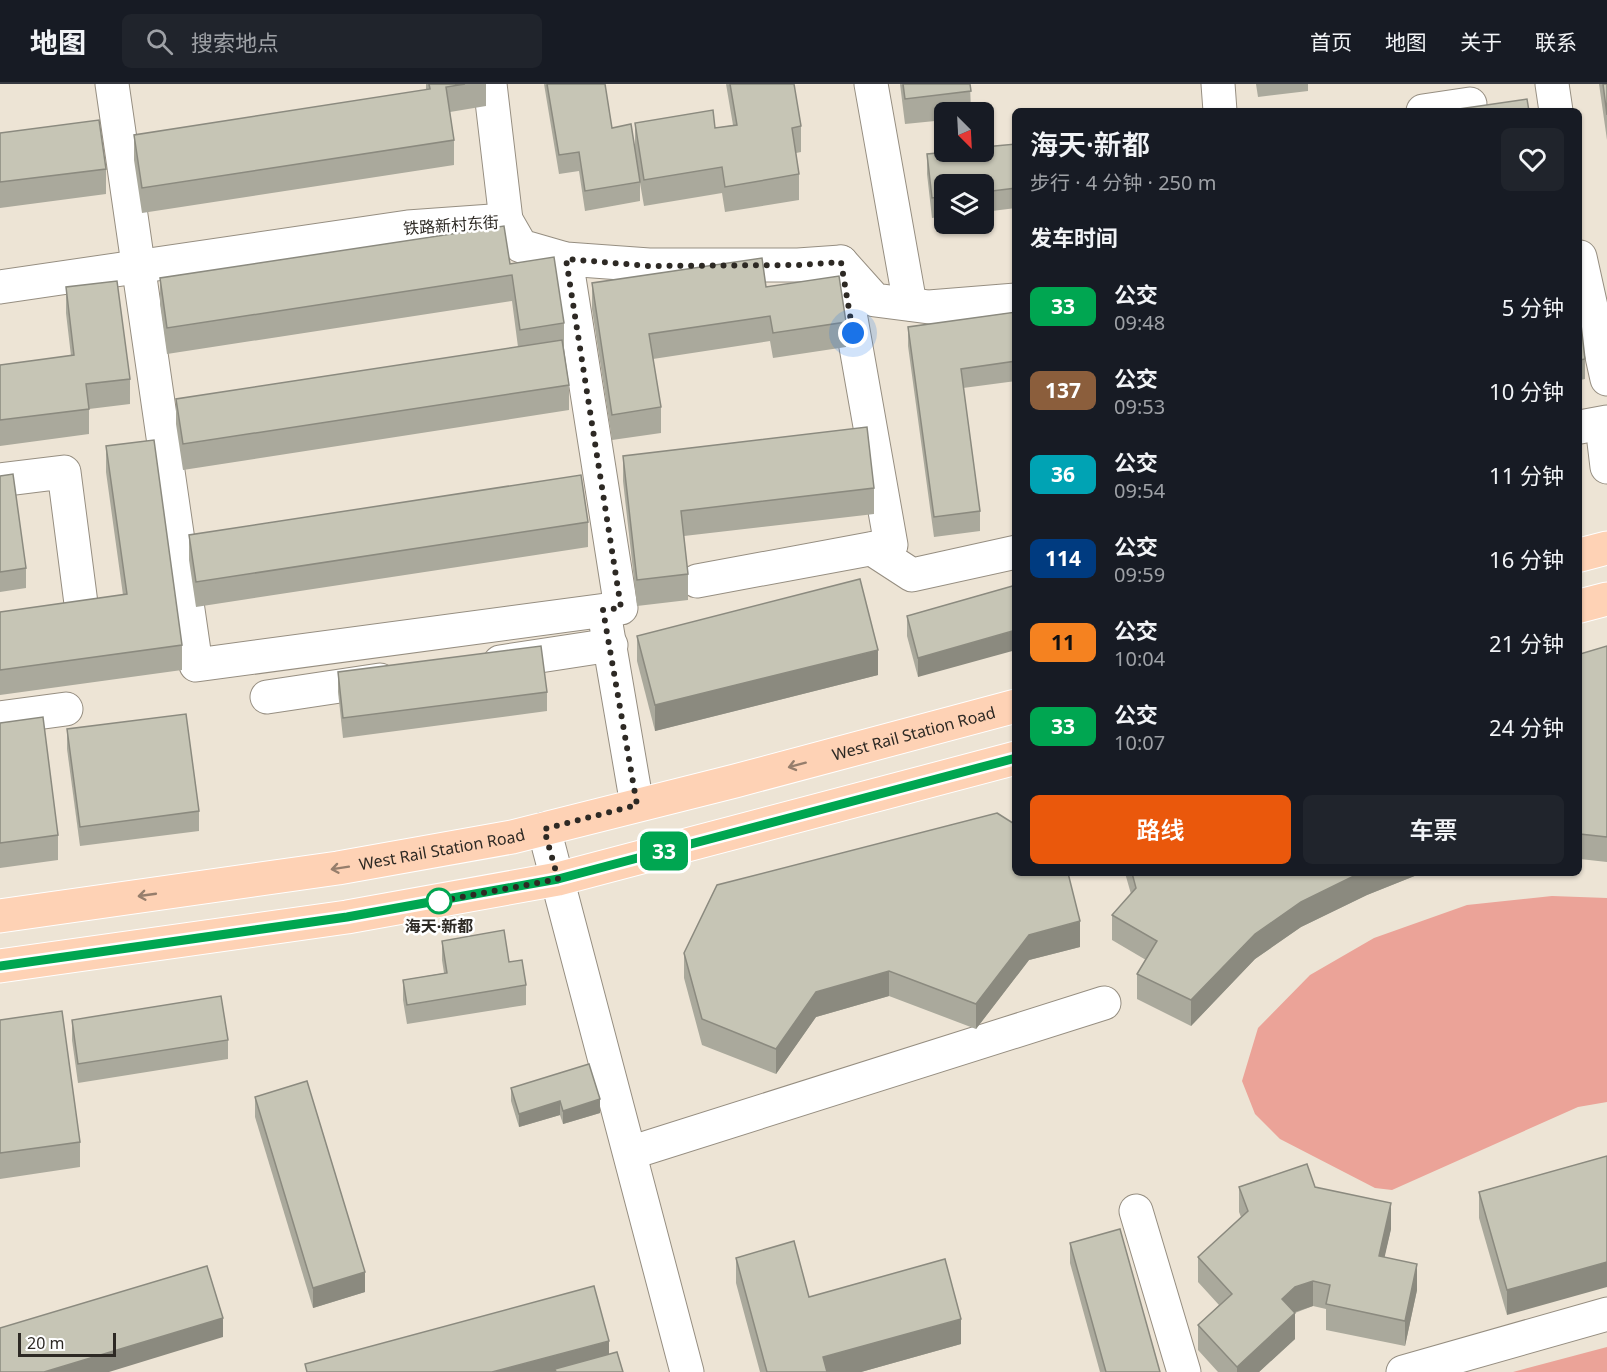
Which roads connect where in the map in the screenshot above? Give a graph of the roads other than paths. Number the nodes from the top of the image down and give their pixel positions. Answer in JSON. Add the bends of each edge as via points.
{"nodes":[{"id":1,"x":112,"y":84,"type":"edge"},
{"id":2,"x":490,"y":84,"type":"edge"},
{"id":3,"x":871,"y":84,"type":"edge"},
{"id":4,"x":1218,"y":84,"type":"edge"},
{"id":5,"x":1552,"y":84,"type":"edge"},
{"id":6,"x":1470,"y":104,"type":"dead end"},
{"id":7,"x":1220,"y":108,"type":"edge"},
{"id":8,"x":1443,"y":108,"type":"edge"},
{"id":9,"x":1556,"y":108,"type":"edge"},
{"id":10,"x":506,"y":220,"type":"junction"},
{"id":11,"x":566,"y":259,"type":"junction"},
{"id":12,"x":841,"y":262,"type":"junction"},
{"id":13,"x":137,"y":266,"type":"junction"},
{"id":14,"x":1582,"y":266,"type":"edge"},
{"id":15,"x":0,"y":287,"type":"edge"},
{"id":16,"x":1012,"y":300,"type":"edge"},
{"id":17,"x":910,"y":304,"type":"junction"},
{"id":18,"x":1607,"y":379,"type":"edge"},
{"id":19,"x":1607,"y":422,"type":"edge"},
{"id":20,"x":1582,"y":428,"type":"edge"},
{"id":21,"x":1607,"y":437,"type":"edge"},
{"id":22,"x":1607,"y":467,"type":"edge"},
{"id":23,"x":0,"y":480,"type":"edge"},
{"id":24,"x":1607,"y":548,"type":"edge"},
{"id":25,"x":872,"y":549,"type":"junction"},
{"id":26,"x":1012,"y":553,"type":"edge"},
{"id":27,"x":1582,"y":554,"type":"edge"},
{"id":28,"x":697,"y":581,"type":"dead end"},
{"id":29,"x":1607,"y":599,"type":"edge"},
{"id":30,"x":1582,"y":605,"type":"edge"},
{"id":31,"x":603,"y":610,"type":"junction"},
{"id":32,"x":0,"y":633,"type":"edge"},
{"id":33,"x":610,"y":645,"type":"junction"},
{"id":34,"x":468,"y":667,"type":"edge"},
{"id":35,"x":409,"y":676,"type":"edge"},
{"id":36,"x":267,"y":698,"type":"dead end"},
{"id":37,"x":1012,"y":707,"type":"edge"},
{"id":38,"x":66,"y":709,"type":"dead end"},
{"id":39,"x":0,"y":718,"type":"edge"},
{"id":40,"x":1012,"y":759,"type":"edge"},
{"id":41,"x":637,"y":805,"type":"junction"},
{"id":42,"x":544,"y":829,"type":"junction"},
{"id":43,"x":558,"y":879,"type":"junction"},
{"id":44,"x":0,"y":916,"type":"edge"},
{"id":45,"x":0,"y":966,"type":"edge"},
{"id":46,"x":1104,"y":1003,"type":"dead end"},
{"id":47,"x":630,"y":1153,"type":"junction"},
{"id":48,"x":1136,"y":1211,"type":"dead end"},
{"id":49,"x":1607,"y":1314,"type":"edge"},
{"id":50,"x":687,"y":1372,"type":"edge"},
{"id":51,"x":1184,"y":1372,"type":"edge"},
{"id":52,"x":1403,"y":1372,"type":"edge"}],
"edges":[{"from":1,"to":13,"type":"street"},
{"from":2,"to":10,"type":"street"},
{"from":3,"to":17,"type":"street"},
{"from":4,"to":7,"type":"street"},
{"from":5,"to":9,"type":"street"},
{"from":6,"to":8,"type":"street"},
{"from":10,"to":11,"type":"street","name":"铁路新村东街","via":[[521,246]]},
{"from":10,"to":13,"type":"street","name":"铁路新村东街","via":[[408,226]]},
{"from":11,"to":12,"type":"street","name":"铁路新村东街","via":[[649,266]]},
{"from":11,"to":31,"type":"street","via":[[621,608]]},
{"from":12,"to":17,"type":"street","via":[[875,300]]},
{"from":12,"to":25,"type":"street","via":[[891,545]]},
{"from":13,"to":15,"type":"street","name":"铁路新村东街"},
{"from":13,"to":31,"type":"street","via":[[196,665]]},
{"from":14,"to":18,"type":"street"},
{"from":16,"to":17,"type":"street","via":[[929,307]]},
{"from":19,"to":20,"type":"street"},
{"from":21,"to":22,"type":"street"},
{"from":23,"to":32,"type":"street","via":[[64,471],[83,620]]},
{"from":24,"to":27,"type":"main road"},
{"from":25,"to":26,"type":"street","via":[[912,574]]},
{"from":25,"to":28,"type":"street"},
{"from":29,"to":30,"type":"main road"},
{"from":31,"to":33,"type":"street"},
{"from":33,"to":34,"type":"street"},
{"from":33,"to":41,"type":"street"},
{"from":35,"to":36,"type":"street"},
{"from":37,"to":41,"type":"main road","name":"West Rail Station Road","one_way":true},
{"from":38,"to":39,"type":"street"},
{"from":40,"to":43,"type":"main road"},
{"from":41,"to":42,"type":"main road","name":"West Rail Station Road"},
{"from":42,"to":43,"type":"street"},
{"from":42,"to":44,"type":"main road","name":"West Rail Station Road","one_way":true,"via":[[338,868]]},
{"from":43,"to":45,"type":"main road","via":[[347,917]]},
{"from":43,"to":47,"type":"street"},
{"from":46,"to":47,"type":"street"},
{"from":47,"to":50,"type":"street"},
{"from":48,"to":51,"type":"street"},
{"from":49,"to":52,"type":"street"}]}
